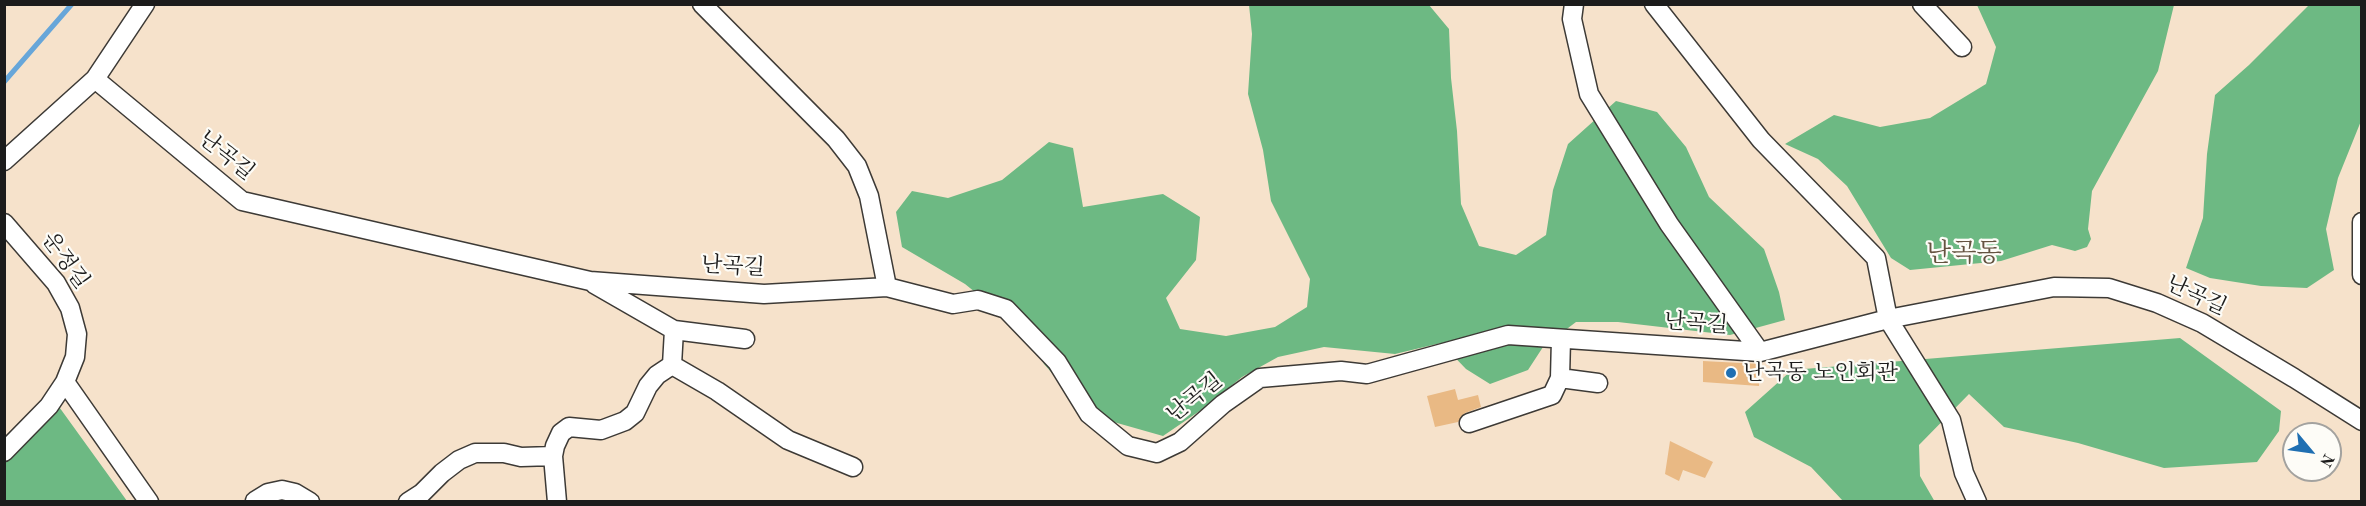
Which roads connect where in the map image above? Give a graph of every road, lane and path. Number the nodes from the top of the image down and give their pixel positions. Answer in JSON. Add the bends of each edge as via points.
{"nodes":[{"id":1,"x":145,"y":4,"type":"edge"},
{"id":2,"x":702,"y":4,"type":"edge"},
{"id":3,"x":1574,"y":4,"type":"edge"},
{"id":4,"x":1654,"y":4,"type":"edge"},
{"id":5,"x":1922,"y":4,"type":"edge"},
{"id":6,"x":1962,"y":47,"type":"dead end"},
{"id":7,"x":95,"y":79,"type":"junction"},
{"id":8,"x":4,"y":160,"type":"edge"},
{"id":9,"x":2361,"y":222,"type":"edge"},
{"id":10,"x":4,"y":223,"type":"edge"},
{"id":11,"x":2361,"y":275,"type":"edge"},
{"id":12,"x":590,"y":281,"type":"junction"},
{"id":13,"x":887,"y":287,"type":"junction"},
{"id":14,"x":1888,"y":319,"type":"junction"},
{"id":15,"x":674,"y":330,"type":"junction"},
{"id":16,"x":745,"y":339,"type":"dead end"},
{"id":17,"x":1561,"y":339,"type":"junction"},
{"id":18,"x":1760,"y":352,"type":"junction"},
{"id":19,"x":672,"y":364,"type":"junction"},
{"id":20,"x":1560,"y":378,"type":"junction"},
{"id":21,"x":65,"y":381,"type":"junction"},
{"id":22,"x":1598,"y":383,"type":"dead end"},
{"id":23,"x":2361,"y":421,"type":"edge"},
{"id":24,"x":1469,"y":423,"type":"dead end"},
{"id":25,"x":4,"y":452,"type":"edge"},
{"id":26,"x":553,"y":456,"type":"junction"},
{"id":27,"x":853,"y":467,"type":"dead end"},
{"id":28,"x":149,"y":501,"type":"edge"},
{"id":29,"x":255,"y":501,"type":"edge"},
{"id":30,"x":310,"y":501,"type":"edge"},
{"id":31,"x":408,"y":501,"type":"edge"},
{"id":32,"x":557,"y":501,"type":"edge"},
{"id":33,"x":1977,"y":501,"type":"edge"}],
"edges":[{"from":1,"to":7,"type":"street"},
{"from":2,"to":13,"type":"street","via":[[836,139],[857,166],[869,196]]},
{"from":3,"to":18,"type":"street","via":[[1572,20],[1588,94],[1670,224]]},
{"from":4,"to":14,"type":"street","via":[[1761,140],[1876,258]]},
{"from":5,"to":6,"type":"street"},
{"from":7,"to":8,"type":"street"},
{"from":7,"to":12,"type":"street","name":"난곡길","via":[[242,201]]},
{"from":9,"to":11,"type":"street"},
{"from":10,"to":21,"type":"street","name":"운정길","via":[[56,283],[70,308],[77,334],[75,357]]},
{"from":12,"to":13,"type":"street","name":"난곡길","via":[[764,294]]},
{"from":12,"to":15,"type":"street"},
{"from":13,"to":17,"type":"street","name":"난곡길","via":[[953,304],[978,300],[1006,309],[1058,362],[1089,414],[1128,446],[1157,453],[1180,442],[1260,378],[1341,371],[1367,374],[1508,335]]},
{"from":14,"to":18,"type":"street","name":"난곡길"},
{"from":14,"to":23,"type":"street","name":"난곡길","via":[[2054,287],[2109,288],[2202,323]]},
{"from":14,"to":33,"type":"street","via":[[1951,420],[1964,473]]},
{"from":15,"to":16,"type":"street"},
{"from":15,"to":19,"type":"street"},
{"from":17,"to":18,"type":"street","name":"난곡길"},
{"from":17,"to":20,"type":"street"},
{"from":19,"to":26,"type":"street","via":[[657,375],[635,413],[625,421],[601,430],[569,427],[561,433]]},
{"from":19,"to":27,"type":"street","via":[[788,440]]},
{"from":20,"to":22,"type":"street"},
{"from":20,"to":24,"type":"street","via":[[1552,396]]},
{"from":21,"to":25,"type":"street","name":"운정길","via":[[49,406]]},
{"from":21,"to":28,"type":"street"},
{"from":26,"to":31,"type":"street","via":[[475,453],[459,460]]},
{"from":26,"to":32,"type":"street"},
{"from":29,"to":30,"type":"street","via":[[282,490]]}]}
